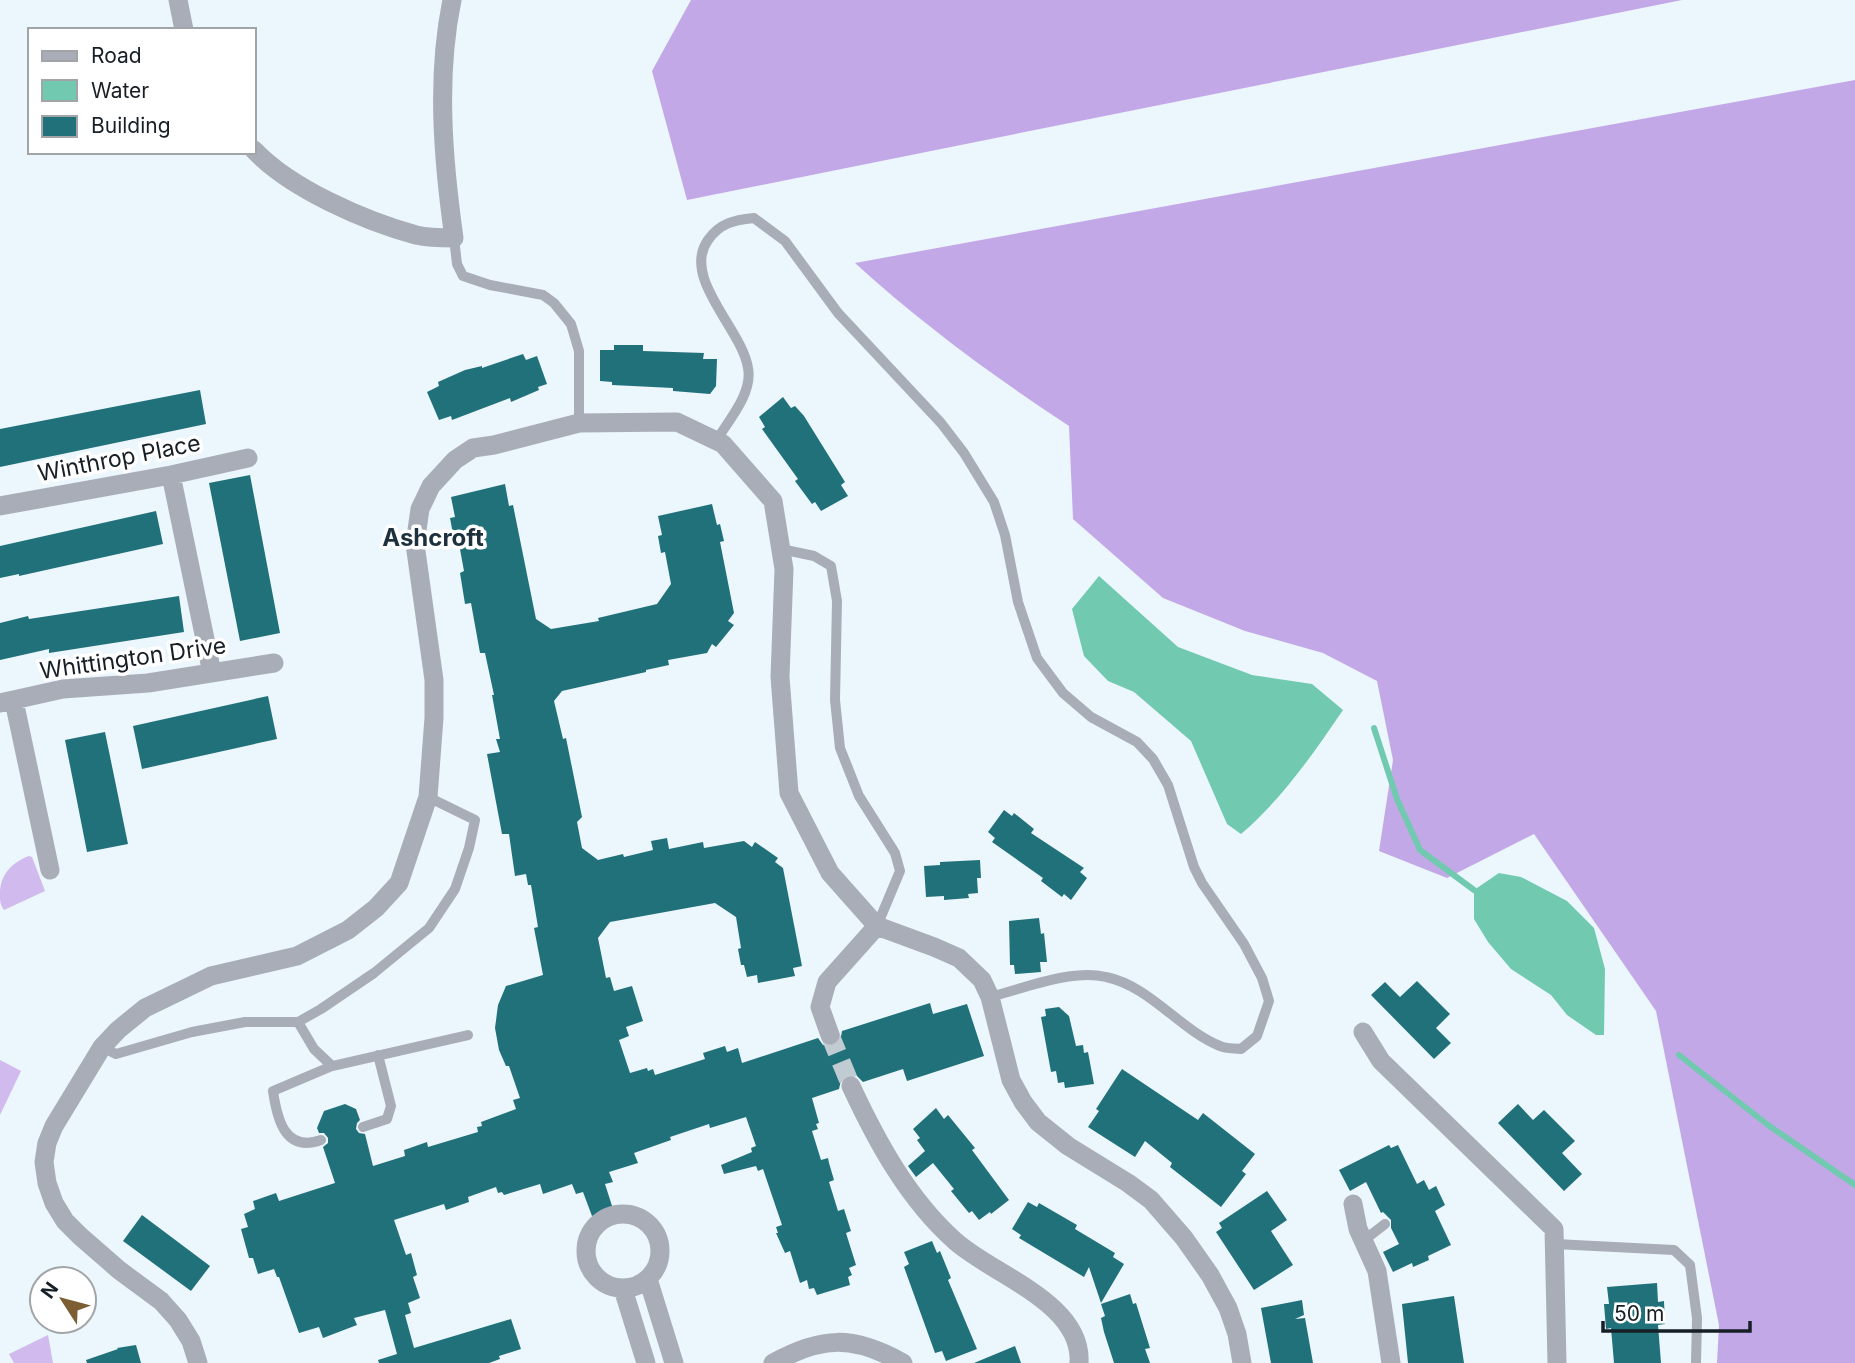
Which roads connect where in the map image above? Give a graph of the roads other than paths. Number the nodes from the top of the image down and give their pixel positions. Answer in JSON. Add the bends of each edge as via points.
{"nodes":[{"id":1,"x":178,"y":0,"type":"edge"},
{"id":2,"x":452,"y":0,"type":"edge"},
{"id":3,"x":184,"y":28,"type":"edge"},
{"id":4,"x":256,"y":152,"type":"edge"},
{"id":5,"x":454,"y":238,"type":"junction"},
{"id":6,"x":579,"y":423,"type":"junction"},
{"id":7,"x":716,"y":441,"type":"junction"},
{"id":8,"x":248,"y":458,"type":"dead end"},
{"id":9,"x":171,"y":475,"type":"junction"},
{"id":10,"x":0,"y":506,"type":"edge"},
{"id":11,"x":781,"y":549,"type":"junction"},
{"id":12,"x":274,"y":663,"type":"dead end"},
{"id":13,"x":212,"y":673,"type":"junction"},
{"id":14,"x":7,"y":702,"type":"edge"},
{"id":15,"x":428,"y":797,"type":"junction"},
{"id":16,"x":50,"y":870,"type":"dead end"},
{"id":17,"x":877,"y":926,"type":"junction"},
{"id":18,"x":990,"y":997,"type":"junction"},
{"id":19,"x":298,"y":1022,"type":"junction"},
{"id":20,"x":1363,"y":1032,"type":"dead end"},
{"id":21,"x":830,"y":1034,"type":"tunnel mouth"},
{"id":22,"x":468,"y":1035,"type":"dead end"},
{"id":23,"x":102,"y":1047,"type":"junction"},
{"id":24,"x":378,"y":1055,"type":"junction"},
{"id":25,"x":332,"y":1066,"type":"junction"},
{"id":26,"x":851,"y":1086,"type":"tunnel mouth"},
{"id":27,"x":363,"y":1127,"type":"dead end"},
{"id":28,"x":321,"y":1140,"type":"dead end"},
{"id":29,"x":1353,"y":1204,"type":"dead end"},
{"id":30,"x":1385,"y":1224,"type":"dead end"},
{"id":31,"x":1363,"y":1241,"type":"junction"},
{"id":32,"x":1555,"y":1244,"type":"junction"},
{"id":33,"x":648,"y":1279,"type":"junction"},
{"id":34,"x":624,"y":1289,"type":"junction"},
{"id":35,"x":198,"y":1363,"type":"edge"},
{"id":36,"x":646,"y":1363,"type":"edge"},
{"id":37,"x":674,"y":1363,"type":"edge"},
{"id":38,"x":773,"y":1363,"type":"edge"},
{"id":39,"x":903,"y":1363,"type":"edge"},
{"id":40,"x":1079,"y":1363,"type":"edge"},
{"id":41,"x":1242,"y":1363,"type":"edge"},
{"id":42,"x":1391,"y":1363,"type":"edge"},
{"id":43,"x":1556,"y":1363,"type":"edge"},
{"id":44,"x":1696,"y":1363,"type":"edge"}],
"edges":[{"from":1,"to":3,"type":"street"},
{"from":2,"to":5,"type":"street","via":[[443,56],[442,104]]},
{"from":4,"to":5,"type":"street","via":[[309,191],[350,211],[417,235]]},
{"from":5,"to":6,"type":"lane","via":[[463,275],[543,295],[571,324],[579,351]]},
{"from":6,"to":7,"type":"street","via":[[677,422]]},
{"from":6,"to":15,"type":"street","via":[[473,448],[431,486],[420,509],[415,544],[434,680]]},
{"from":7,"to":11,"type":"street","via":[[773,501]]},
{"from":7,"to":18,"type":"lane","via":[[749,383],[748,368],[741,344],[700,270],[701,250],[715,230],[732,220],[754,218],[785,241],[838,313],[964,453],[994,502],[1037,658],[1063,693],[1091,717],[1137,742],[1153,759],[1168,785],[1202,883],[1244,944],[1269,1001],[1257,1036],[1241,1049],[1221,1047],[1166,1008],[1106,977],[1077,975]]},
{"from":8,"to":9,"type":"street","name":"Winthrop Place"},
{"from":9,"to":10,"type":"street","name":"Winthrop Place"},
{"from":9,"to":13,"type":"street"},
{"from":11,"to":17,"type":"street","via":[[780,677],[789,793],[830,873]]},
{"from":11,"to":17,"type":"lane","via":[[814,556],[831,566],[841,748],[859,796],[895,853],[900,871]]},
{"from":12,"to":13,"type":"street","name":"Whittington Drive"},
{"from":13,"to":14,"type":"street","name":"Whittington Drive","via":[[63,689]]},
{"from":14,"to":16,"type":"street"},
{"from":15,"to":19,"type":"lane","via":[[475,820],[455,889],[429,928],[374,972]]},
{"from":15,"to":23,"type":"street","via":[[399,883],[348,930],[298,956],[199,981],[145,1008]]},
{"from":17,"to":18,"type":"street","via":[[959,958],[982,979]]},
{"from":17,"to":21,"type":"street","via":[[827,982],[820,1007]]},
{"from":18,"to":41,"type":"street","via":[[1011,1080],[1023,1102],[1038,1122],[1068,1146],[1151,1200],[1184,1238],[1228,1308]]},
{"from":19,"to":23,"type":"lane","via":[[245,1022],[116,1054]]},
{"from":19,"to":25,"type":"lane","via":[[314,1049]]},
{"from":20,"to":32,"type":"street","via":[[1381,1061],[1554,1229]]},
{"from":22,"to":24,"type":"lane"},
{"from":23,"to":35,"type":"street","via":[[50,1135],[44,1162],[47,1183],[54,1203],[72,1228],[178,1320]]},
{"from":24,"to":25,"type":"lane"},
{"from":24,"to":27,"type":"lane","via":[[391,1106],[387,1119]]},
{"from":25,"to":28,"type":"lane","via":[[273,1091],[285,1131],[298,1143]]},
{"from":26,"to":40,"type":"street","via":[[879,1144],[928,1214],[972,1254],[1057,1310],[1077,1340]]},
{"from":29,"to":31,"type":"street"},
{"from":30,"to":31,"type":"lane"},
{"from":31,"to":42,"type":"street","via":[[1377,1270]]},
{"from":32,"to":43,"type":"street"},
{"from":32,"to":44,"type":"lane","via":[[1674,1250],[1690,1265],[1697,1318]]},
{"from":33,"to":34,"type":"street"},
{"from":33,"to":34,"type":"street","via":[[660,1257],[655,1231],[635,1216],[610,1216],[590,1233],[586,1259],[599,1280]]},
{"from":33,"to":37,"type":"street"},
{"from":34,"to":36,"type":"street"},
{"from":38,"to":39,"type":"street","via":[[806,1346],[826,1342],[850,1343]]}]}
